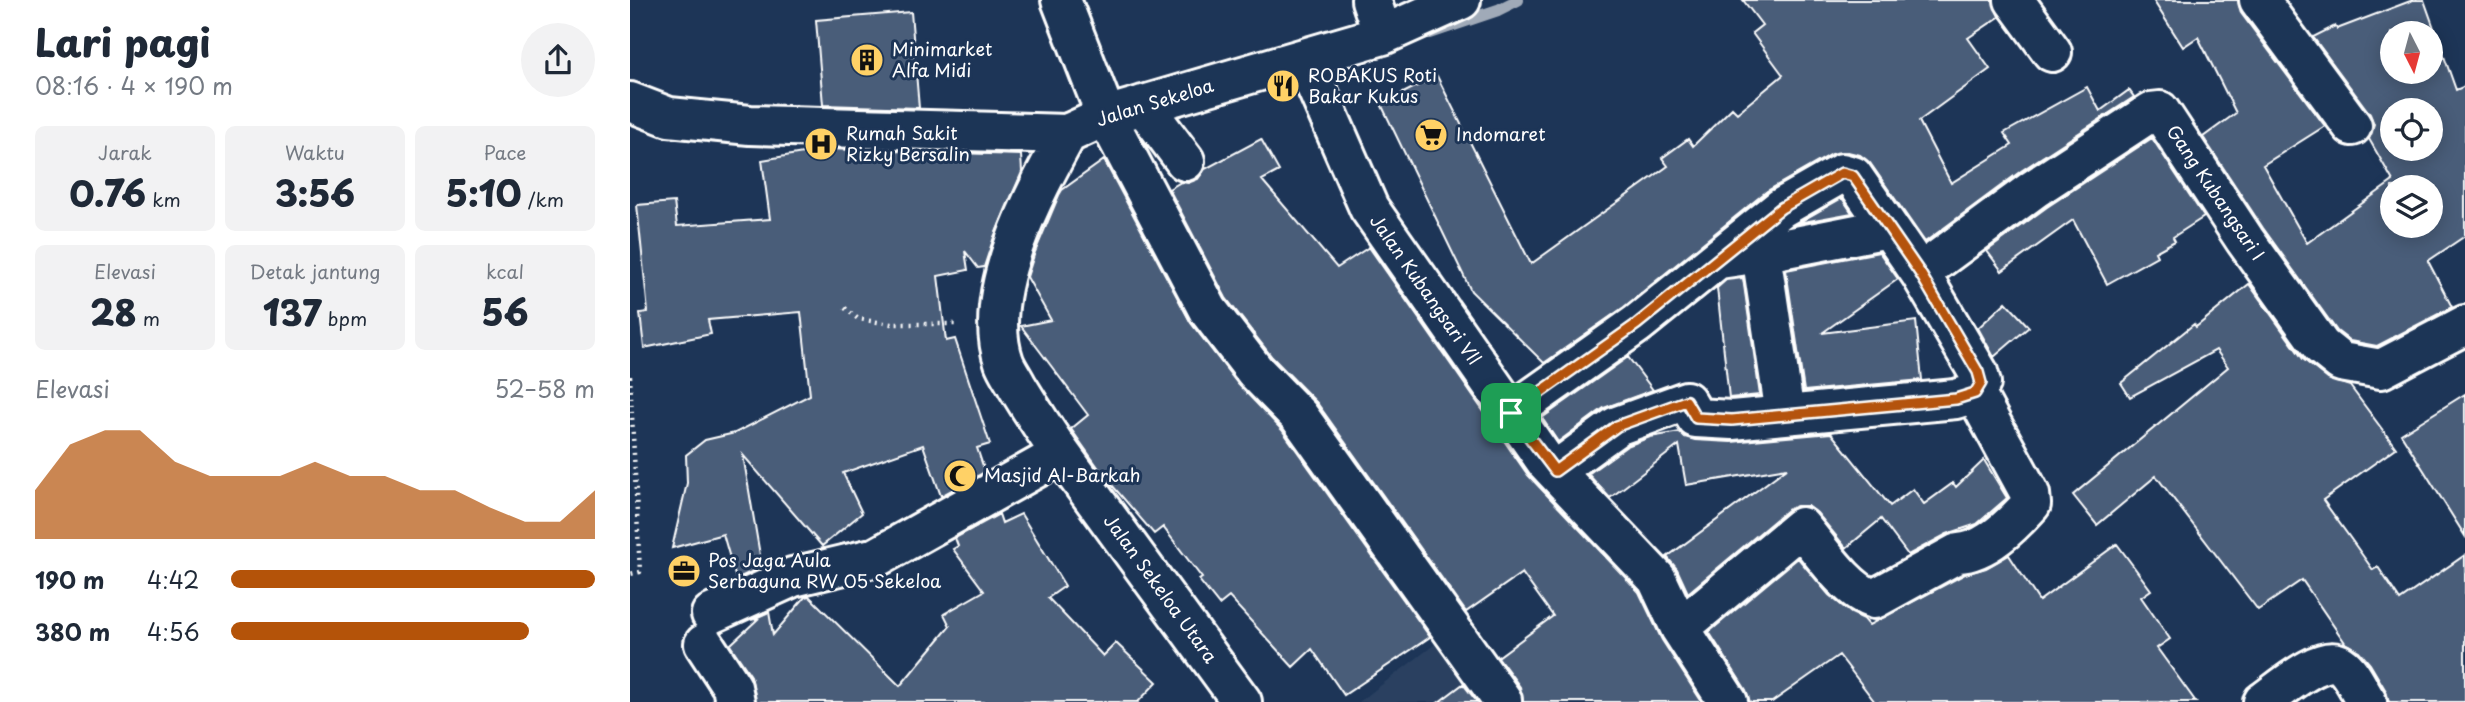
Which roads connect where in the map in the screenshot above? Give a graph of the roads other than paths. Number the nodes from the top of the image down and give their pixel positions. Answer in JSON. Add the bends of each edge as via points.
{"nodes":[{"id":1,"x":1061,"y":0,"type":"edge"},
{"id":2,"x":1461,"y":0,"type":"edge"},
{"id":3,"x":2014,"y":0,"type":"edge"},
{"id":4,"x":2259,"y":0,"type":"edge"},
{"id":5,"x":1377,"y":17,"type":"edge"},
{"id":6,"x":2052,"y":52,"type":"dead end"},
{"id":7,"x":1304,"y":59,"type":"junction"},
{"id":8,"x":630,"y":102,"type":"edge"},
{"id":9,"x":1143,"y":105,"type":"junction"},
{"id":10,"x":1106,"y":116,"type":"junction"},
{"id":11,"x":2351,"y":126,"type":"dead end"},
{"id":12,"x":1067,"y":134,"type":"junction"},
{"id":13,"x":1185,"y":161,"type":"dead end"},
{"id":14,"x":1888,"y":228,"type":"junction"},
{"id":15,"x":1762,"y":254,"type":"junction"},
{"id":16,"x":1720,"y":259,"type":"junction"},
{"id":17,"x":1920,"y":273,"type":"junction"},
{"id":18,"x":2465,"y":325,"type":"edge"},
{"id":19,"x":1975,"y":393,"type":"junction"},
{"id":20,"x":1511,"y":413,"type":"junction"},
{"id":21,"x":1785,"y":415,"type":"junction"},
{"id":22,"x":1061,"y":454,"type":"junction"},
{"id":23,"x":1555,"y":471,"type":"junction"},
{"id":24,"x":1680,"y":628,"type":"junction"},
{"id":25,"x":1502,"y":699,"type":"dead end"},
{"id":26,"x":735,"y":702,"type":"edge"},
{"id":27,"x":1242,"y":702,"type":"edge"},
{"id":28,"x":1727,"y":702,"type":"edge"},
{"id":29,"x":2263,"y":702,"type":"edge"},
{"id":30,"x":2367,"y":702,"type":"edge"}],
"edges":[{"from":1,"to":10,"type":"street"},
{"from":2,"to":5,"type":"street","name":"Jalan Sekeloa"},
{"from":3,"to":6,"type":"street"},
{"from":4,"to":11,"type":"street"},
{"from":5,"to":7,"type":"street","name":"Jalan Sekeloa"},
{"from":7,"to":9,"type":"street","name":"Jalan Sekeloa"},
{"from":7,"to":20,"type":"street","name":"Jalan Kubangsari Vll","via":[[1369,208]]},
{"from":8,"to":12,"type":"street","name":"Jalan Sekeloa","via":[[669,117],[750,125]]},
{"from":9,"to":10,"type":"street","name":"Jalan Sekeloa"},
{"from":9,"to":13,"type":"street"},
{"from":10,"to":12,"type":"street","name":"Jalan Sekeloa"},
{"from":10,"to":25,"type":"street","via":[[1208,310],[1255,371],[1299,416]]},
{"from":12,"to":22,"type":"street","name":"Jalan Sekeloa Utara","via":[[1039,186],[1007,265],[997,323],[1004,362]]},
{"from":14,"to":15,"type":"street"},
{"from":14,"to":16,"type":"street","via":[[1853,176],[1842,173],[1781,208]]},
{"from":14,"to":17,"type":"street"},
{"from":15,"to":16,"type":"street"},
{"from":15,"to":21,"type":"street"},
{"from":16,"to":20,"type":"street"},
{"from":17,"to":18,"type":"street","name":"Gang Kubangsari I","via":[[2034,189],[2151,112],[2160,111],[2321,346],[2342,362],[2381,369]]},
{"from":17,"to":19,"type":"street","via":[[1978,372],[1981,383]]},
{"from":19,"to":21,"type":"street","via":[[1956,399]]},
{"from":19,"to":24,"type":"street","via":[[2030,494],[2031,504],[2012,524],[1971,553],[1958,554],[1874,599],[1852,588],[1801,527]]},
{"from":20,"to":23,"type":"street","name":"Jalan Kubangsari Vll"},
{"from":21,"to":23,"type":"street","via":[[1696,418],[1686,401],[1617,426]]},
{"from":22,"to":26,"type":"street","via":[[877,556],[793,577],[707,629]]},
{"from":22,"to":27,"type":"street","name":"Jalan Sekeloa Utara"},
{"from":23,"to":24,"type":"street","name":"Jalan Kubangsari Vll","via":[[1657,579]]},
{"from":24,"to":28,"type":"street","name":"Jalan Kubangsari Vll"},
{"from":29,"to":30,"type":"street","via":[[2312,667],[2329,662],[2345,669]]}]}
